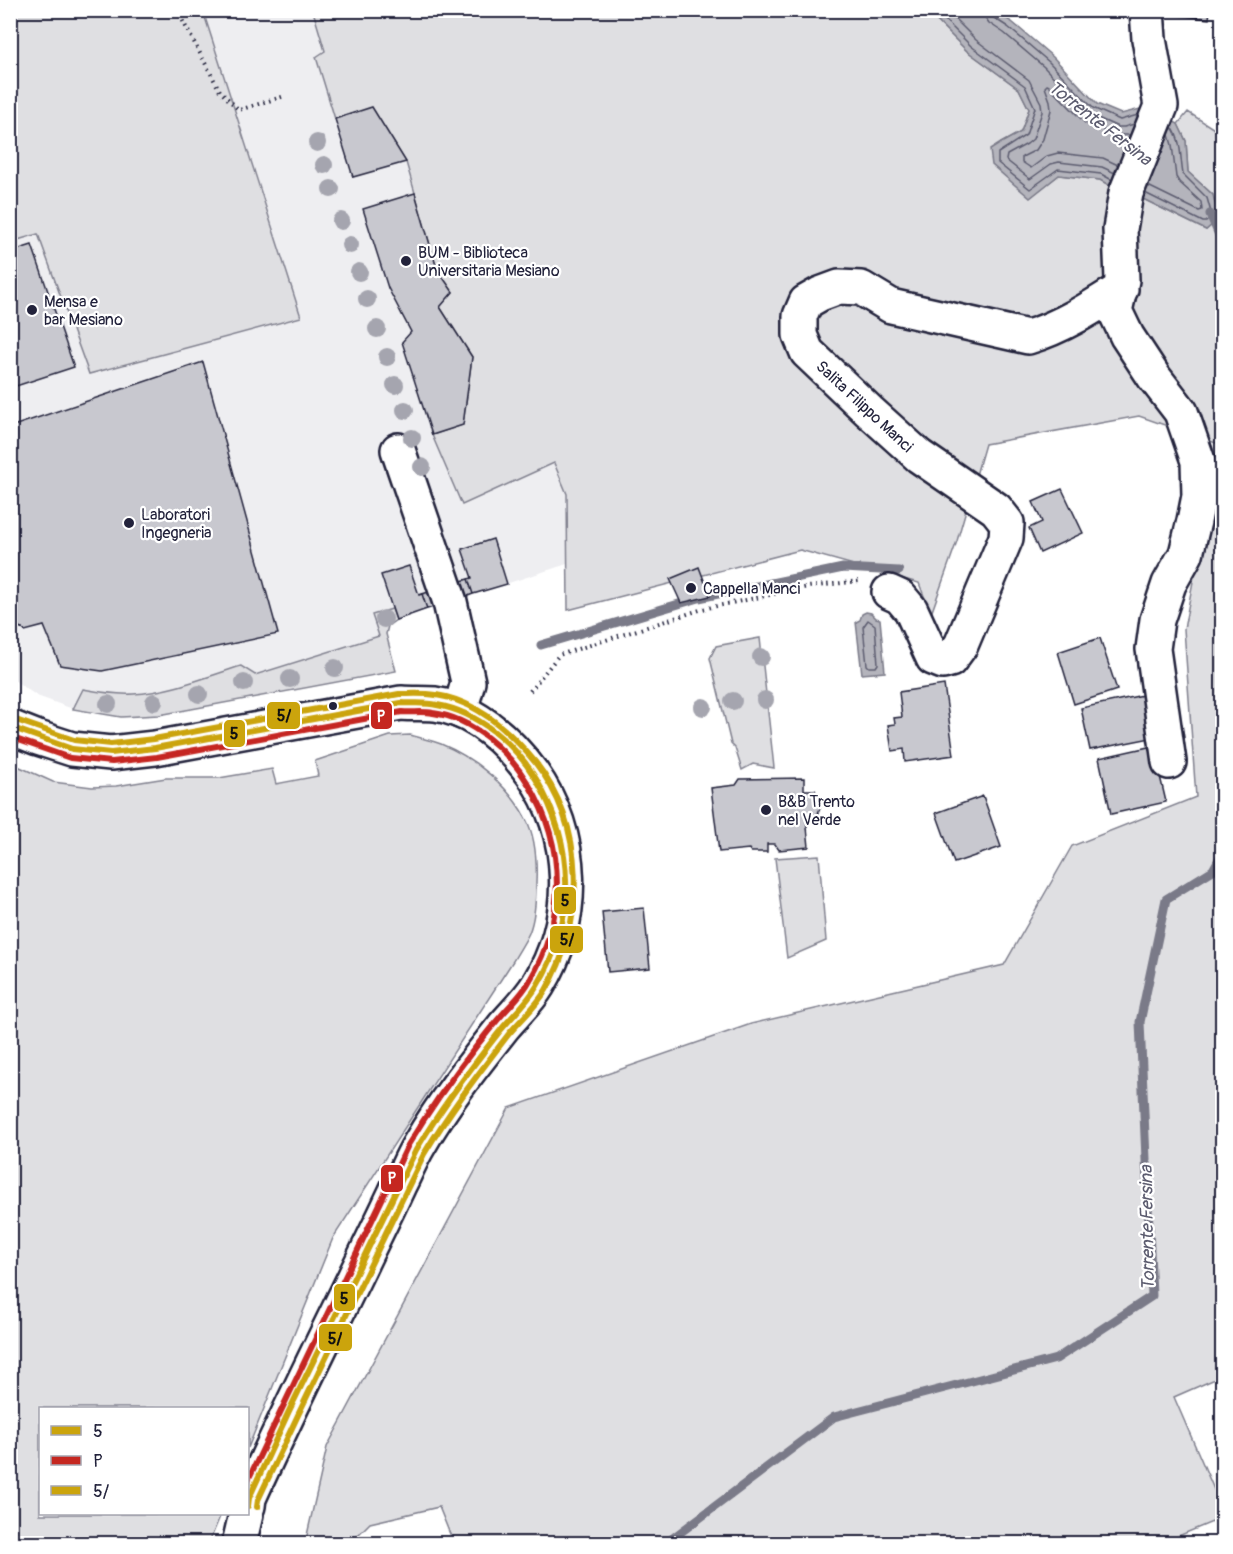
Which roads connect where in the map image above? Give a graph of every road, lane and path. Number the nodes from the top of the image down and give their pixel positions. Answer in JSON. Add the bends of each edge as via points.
{"nodes":[{"id":1,"x":177,"y":10,"type":"edge"},
{"id":2,"x":1147,"y":10,"type":"edge"},
{"id":3,"x":285,"y":96,"type":"dead end"},
{"id":4,"x":1118,"y":300,"type":"junction"},
{"id":5,"x":398,"y":450,"type":"dead end"},
{"id":6,"x":889,"y":592,"type":"joint"},
{"id":7,"x":530,"y":691,"type":"dead end"},
{"id":8,"x":460,"y":711,"type":"junction"},
{"id":9,"x":10,"y":727,"type":"edge"},
{"id":10,"x":1169,"y":762,"type":"dead end"},
{"id":11,"x":249,"y":1498,"type":"edge"},
{"id":12,"x":246,"y":1515,"type":"edge"},
{"id":13,"x":239,"y":1544,"type":"edge"}],
"edges":[{"from":1,"to":3,"type":"path","via":[[220,91],[240,110]]},
{"from":2,"to":4,"type":"main road","via":[[1161,106],[1126,193],[1120,229],[1122,280]]},
{"from":4,"to":6,"type":"main road","name":"Salita Filippo Manci","via":[[1093,307],[1028,337],[891,306],[861,288],[839,287],[806,302],[800,316],[800,335],[807,352],[919,456],[996,509],[1007,523],[1006,538],[951,660],[933,658],[911,610],[900,597]]},
{"from":4,"to":10,"type":"main road","via":[[1127,336],[1181,412],[1198,461],[1199,496],[1194,521],[1185,554],[1169,584],[1157,620],[1154,649]]},
{"from":5,"to":8,"type":"main road","via":[[450,602],[468,682]]},
{"from":6,"to":7,"type":"path","via":[[864,580],[808,587],[703,609],[559,655]]},
{"from":8,"to":9,"type":"main road","via":[[436,704],[401,703],[111,753],[72,749]]},
{"from":8,"to":11,"type":"main road","via":[[494,732],[543,788],[563,843],[568,884],[564,920],[538,986],[454,1090],[418,1146]]},
{"from":12,"to":13,"type":"main road"}]}
